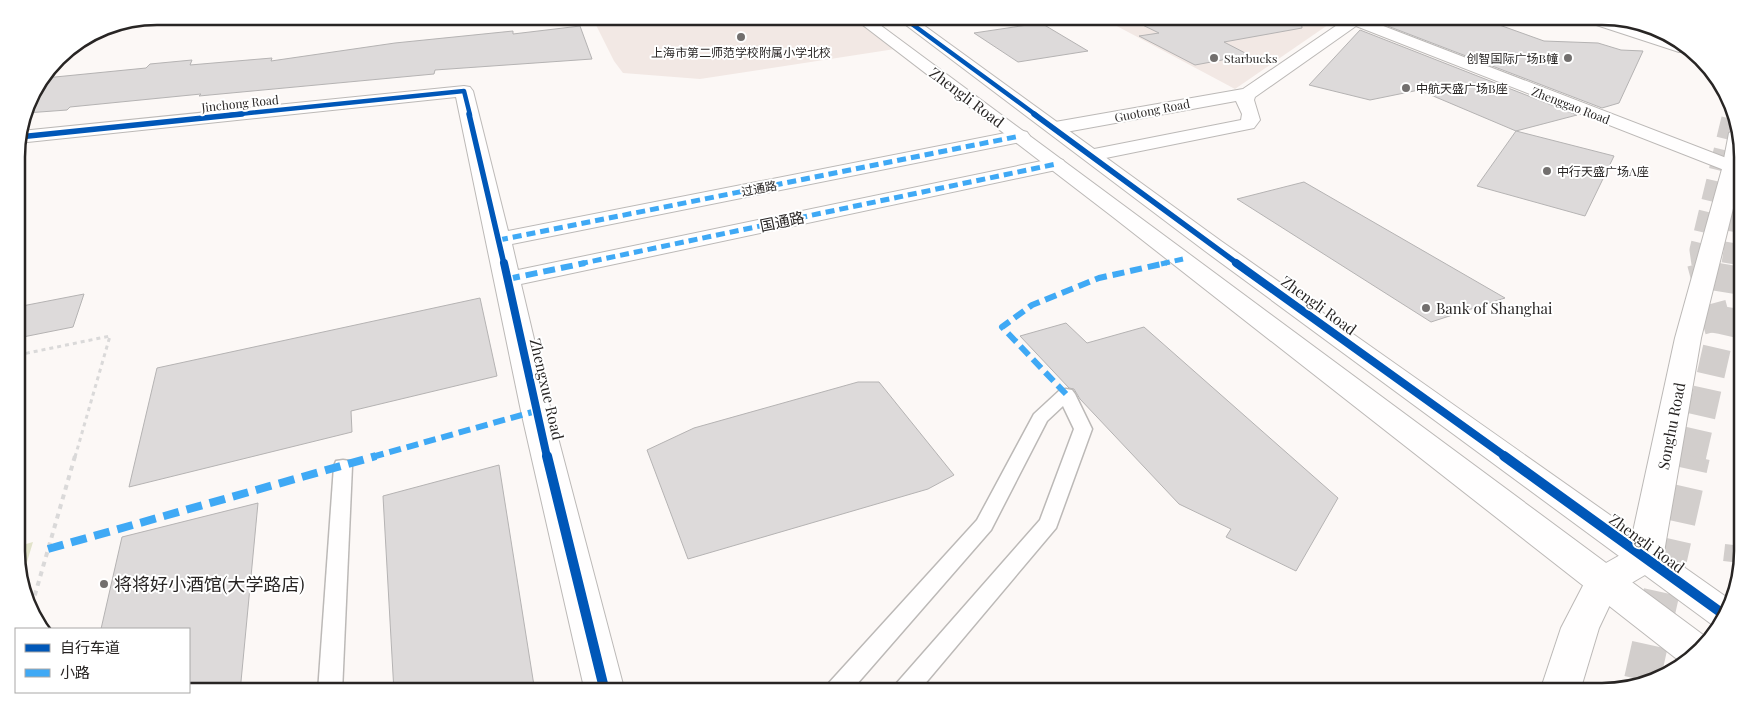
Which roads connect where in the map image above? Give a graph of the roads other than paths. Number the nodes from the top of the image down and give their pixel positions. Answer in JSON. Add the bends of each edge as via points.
{"nodes":[{"id":1,"x":870,"y":25,"type":"edge"},
{"id":2,"x":913,"y":25,"type":"edge"},
{"id":3,"x":1340,"y":25,"type":"edge"},
{"id":4,"x":1367,"y":25,"type":"edge"},
{"id":5,"x":1613,"y":26,"type":"edge"},
{"id":6,"x":1672,"y":45,"type":"edge"},
{"id":7,"x":464,"y":91,"type":"joint"},
{"id":8,"x":1248,"y":94,"type":"junction"},
{"id":9,"x":1055,"y":128,"type":"junction"},
{"id":10,"x":27,"y":136,"type":"edge"},
{"id":11,"x":1020,"y":136,"type":"junction"},
{"id":12,"x":1091,"y":155,"type":"junction"},
{"id":13,"x":1056,"y":164,"type":"junction"},
{"id":14,"x":1734,"y":169,"type":"edge"},
{"id":15,"x":1734,"y":180,"type":"edge"},
{"id":16,"x":499,"y":240,"type":"junction"},
{"id":17,"x":508,"y":278,"type":"junction"},
{"id":18,"x":343,"y":466,"type":"dead end"},
{"id":19,"x":1645,"y":558,"type":"junction"},
{"id":20,"x":1603,"y":582,"type":"junction"},
{"id":21,"x":1719,"y":611,"type":"edge"},
{"id":22,"x":1691,"y":648,"type":"edge"},
{"id":23,"x":331,"y":683,"type":"edge"},
{"id":24,"x":603,"y":683,"type":"edge"},
{"id":25,"x":843,"y":683,"type":"edge"},
{"id":26,"x":911,"y":683,"type":"edge"},
{"id":27,"x":1563,"y":683,"type":"edge"}],
"edges":[{"from":1,"to":11,"type":"street","name":"Zhengli Road"},
{"from":2,"to":9,"type":"street","name":"Zhengli Road"},
{"from":3,"to":8,"type":"street","name":"Guotong Road"},
{"from":4,"to":14,"type":"street","name":"Zhenggao Road"},
{"from":5,"to":6,"type":"street"},
{"from":7,"to":10,"type":"street","name":"Jinchong Road"},
{"from":7,"to":16,"type":"street","name":"Zhengxue Road"},
{"from":8,"to":9,"type":"street","name":"Guotong Road"},
{"from":8,"to":12,"type":"street","via":[[1245,100],[1251,114],[1247,124]]},
{"from":9,"to":12,"type":"street","name":"Zhengli Road"},
{"from":11,"to":13,"type":"street","name":"Zhengli Road"},
{"from":11,"to":16,"type":"street","name":"过通路"},
{"from":12,"to":19,"type":"street","name":"Zhengli Road"},
{"from":13,"to":17,"type":"street","name":"国通路"},
{"from":13,"to":20,"type":"street","name":"Zhengli Road"},
{"from":15,"to":19,"type":"street","name":"Songhu Road","via":[[1688,338]]},
{"from":16,"to":17,"type":"street","name":"Zhengxue Road"},
{"from":17,"to":24,"type":"street","name":"Zhengxue Road","via":[[536,411]]},
{"from":18,"to":23,"type":"lane"},
{"from":19,"to":20,"type":"street"},
{"from":19,"to":21,"type":"street","name":"Zhengli Road"},
{"from":20,"to":22,"type":"street","name":"Zhengli Road"},
{"from":20,"to":27,"type":"street","via":[[1580,628]]},
{"from":25,"to":26,"type":"lane","via":[[984,525],[1040,418],[1066,394],[1083,429],[1049,523]]}]}
